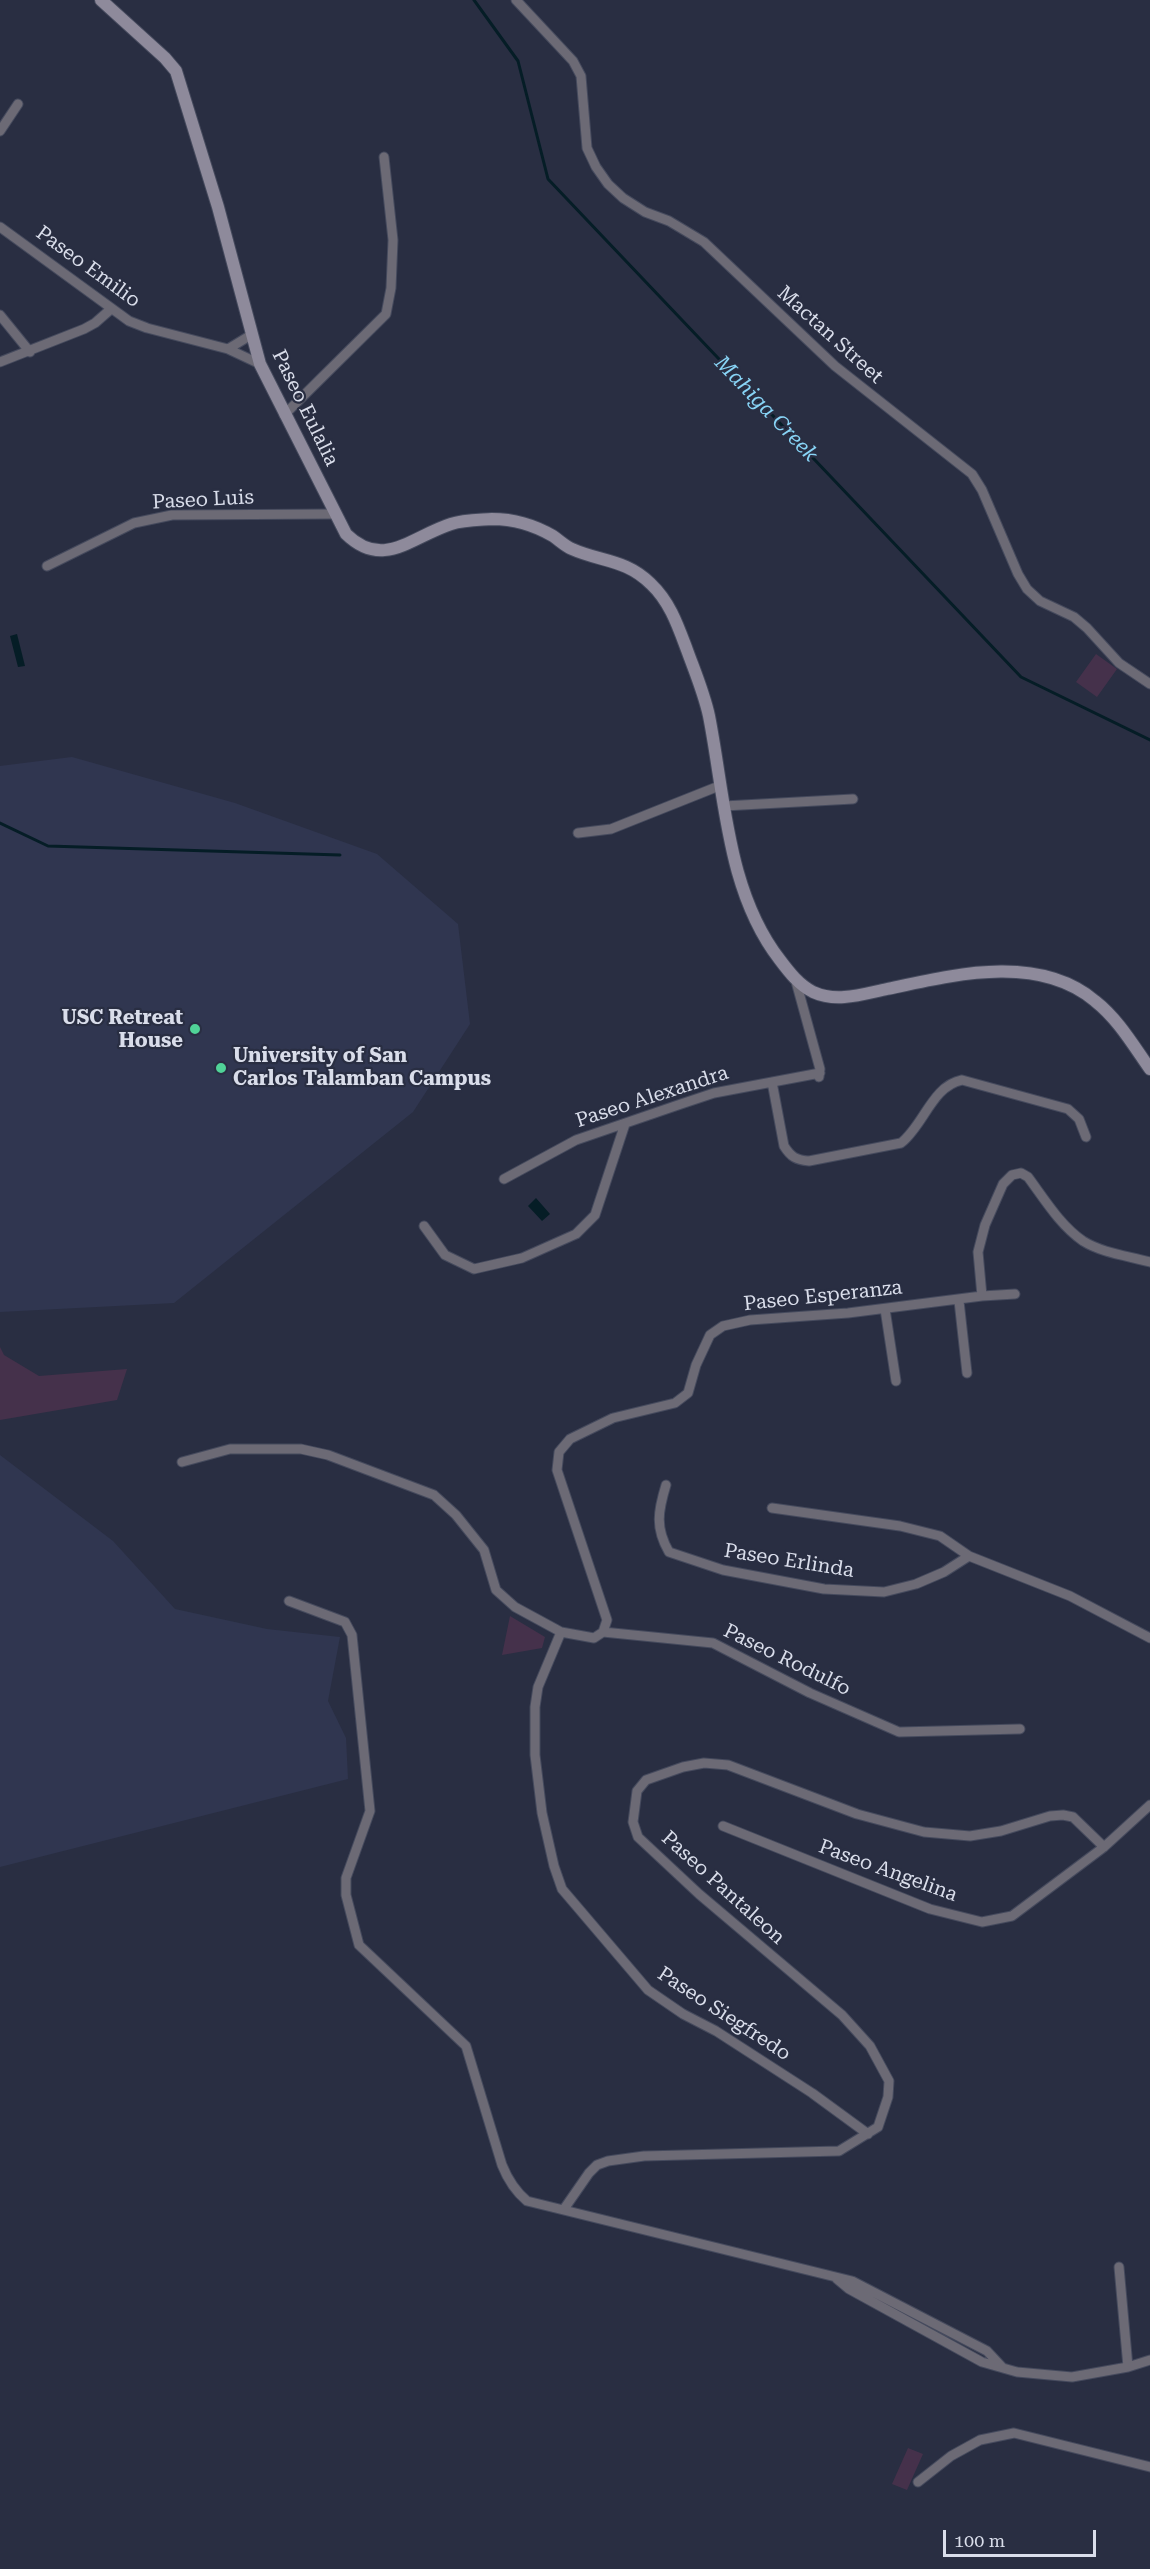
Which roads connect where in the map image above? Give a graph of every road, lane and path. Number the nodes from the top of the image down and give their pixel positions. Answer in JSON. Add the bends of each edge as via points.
{"nodes":[{"id":1,"x":101,"y":0,"type":"edge"},
{"id":2,"x":516,"y":0,"type":"edge"},
{"id":3,"x":18,"y":104,"type":"dead end"},
{"id":4,"x":0,"y":130,"type":"edge"},
{"id":5,"x":384,"y":157,"type":"dead end"},
{"id":6,"x":0,"y":227,"type":"edge"},
{"id":7,"x":111,"y":309,"type":"junction"},
{"id":8,"x":0,"y":315,"type":"edge"},
{"id":9,"x":251,"y":335,"type":"junction"},
{"id":10,"x":228,"y":349,"type":"junction"},
{"id":11,"x":30,"y":352,"type":"junction"},
{"id":12,"x":0,"y":362,"type":"edge"},
{"id":13,"x":260,"y":364,"type":"junction"},
{"id":14,"x":284,"y":415,"type":"junction"},
{"id":15,"x":335,"y":514,"type":"junction"},
{"id":16,"x":47,"y":566,"type":"dead end"},
{"id":17,"x":1150,"y":684,"type":"edge"},
{"id":18,"x":719,"y":786,"type":"junction"},
{"id":19,"x":853,"y":799,"type":"dead end"},
{"id":20,"x":724,"y":806,"type":"junction"},
{"id":21,"x":578,"y":833,"type":"dead end"},
{"id":22,"x":795,"y":978,"type":"junction"},
{"id":23,"x":1150,"y":1069,"type":"edge"},
{"id":24,"x":772,"y":1082,"type":"junction"},
{"id":25,"x":625,"y":1124,"type":"junction"},
{"id":26,"x":1086,"y":1137,"type":"dead end"},
{"id":27,"x":504,"y":1179,"type":"dead end"},
{"id":28,"x":424,"y":1226,"type":"dead end"},
{"id":29,"x":1150,"y":1262,"type":"edge"},
{"id":30,"x":1015,"y":1294,"type":"dead end"},
{"id":31,"x":982,"y":1296,"type":"junction"},
{"id":32,"x":959,"y":1301,"type":"junction"},
{"id":33,"x":885,"y":1309,"type":"junction"},
{"id":34,"x":967,"y":1373,"type":"dead end"},
{"id":35,"x":896,"y":1381,"type":"dead end"},
{"id":36,"x":182,"y":1462,"type":"dead end"},
{"id":37,"x":666,"y":1485,"type":"dead end"},
{"id":38,"x":772,"y":1508,"type":"dead end"},
{"id":39,"x":969,"y":1556,"type":"junction"},
{"id":40,"x":289,"y":1601,"type":"dead end"},
{"id":41,"x":561,"y":1632,"type":"junction"},
{"id":42,"x":603,"y":1632,"type":"junction"},
{"id":43,"x":1150,"y":1638,"type":"edge"},
{"id":44,"x":1020,"y":1729,"type":"dead end"},
{"id":45,"x":1150,"y":1805,"type":"edge"},
{"id":46,"x":723,"y":1826,"type":"dead end"},
{"id":47,"x":1104,"y":1847,"type":"junction"},
{"id":48,"x":868,"y":2134,"type":"junction"},
{"id":49,"x":564,"y":2209,"type":"junction"},
{"id":50,"x":1119,"y":2267,"type":"dead end"},
{"id":51,"x":888,"y":2304,"type":"junction"},
{"id":52,"x":948,"y":2331,"type":"junction"},
{"id":53,"x":943,"y":2341,"type":"junction"},
{"id":54,"x":1150,"y":2360,"type":"edge"},
{"id":55,"x":1002,"y":2367,"type":"junction"},
{"id":56,"x":1128,"y":2367,"type":"junction"},
{"id":57,"x":1150,"y":2467,"type":"edge"},
{"id":58,"x":918,"y":2482,"type":"dead end"}],
"edges":[{"from":1,"to":9,"type":"street","name":"Paseo Eulalia","via":[[176,71],[218,207]]},
{"from":2,"to":17,"type":"street","name":"Mactan Street","via":[[560,45],[581,76],[587,148],[608,184],[645,212],[669,221],[704,243],[835,366],[972,474],[1027,589],[1040,601],[1074,617],[1119,663]]},
{"from":3,"to":4,"type":"street"},
{"from":5,"to":14,"type":"street","via":[[393,240],[386,314]]},
{"from":6,"to":7,"type":"street","name":"Paseo Emilio"},
{"from":7,"to":10,"type":"street","name":"Paseo Emilio","via":[[147,328]]},
{"from":7,"to":11,"type":"street","via":[[95,323]]},
{"from":8,"to":11,"type":"street"},
{"from":9,"to":10,"type":"street"},
{"from":9,"to":13,"type":"street","name":"Paseo Eulalia"},
{"from":10,"to":13,"type":"street","name":"Paseo Emilio"},
{"from":11,"to":12,"type":"street"},
{"from":13,"to":14,"type":"street","name":"Paseo Eulalia"},
{"from":14,"to":15,"type":"street","name":"Paseo Eulalia"},
{"from":15,"to":16,"type":"street","name":"Paseo Luis","via":[[172,516],[124,526]]},
{"from":15,"to":18,"type":"street","name":"Paseo Eulalia","via":[[346,534],[358,545],[378,551],[455,522],[495,519],[529,524],[572,549],[638,572],[654,586],[674,617],[705,698]]},
{"from":18,"to":20,"type":"street","name":"Paseo Eulalia"},
{"from":18,"to":21,"type":"street","via":[[611,829]]},
{"from":19,"to":20,"type":"street"},
{"from":20,"to":22,"type":"street","name":"Paseo Eulalia","via":[[753,918]]},
{"from":22,"to":23,"type":"street","name":"Paseo Eulalia","via":[[816,993],[839,998],[966,975],[1037,974],[1077,988],[1095,1001],[1117,1023]]},
{"from":22,"to":24,"type":"street","name":"Paseo Alexandra","via":[[819,1075]]},
{"from":24,"to":25,"type":"street","name":"Paseo Alexandra","via":[[714,1093]]},
{"from":24,"to":26,"type":"street","via":[[784,1146],[797,1160],[901,1143],[950,1082],[962,1080],[1068,1109],[1079,1119]]},
{"from":25,"to":27,"type":"street","name":"Paseo Alexandra","via":[[576,1140]]},
{"from":25,"to":28,"type":"street","via":[[595,1215],[576,1234],[522,1258],[474,1269],[445,1255]]},
{"from":29,"to":31,"type":"street","via":[[1084,1241],[1067,1228],[1021,1173],[1003,1184],[986,1225],[978,1252]]},
{"from":30,"to":31,"type":"street","name":"Paseo Esperanza"},
{"from":31,"to":32,"type":"street","name":"Paseo Esperanza"},
{"from":32,"to":33,"type":"street","name":"Paseo Esperanza"},
{"from":32,"to":34,"type":"street"},
{"from":33,"to":35,"type":"street"},
{"from":33,"to":42,"type":"street","name":"Paseo Esperanza","via":[[750,1320],[723,1326],[710,1335],[688,1393],[675,1403],[613,1418],[570,1439],[559,1452],[557,1470],[607,1620]]},
{"from":36,"to":41,"type":"street","name":"Paseo Rodulfo","via":[[230,1449],[301,1449],[328,1455],[434,1495],[484,1550],[496,1590],[515,1607]]},
{"from":37,"to":39,"type":"street","name":"Paseo Erlinda","via":[[657,1518],[669,1552],[723,1570],[825,1588],[884,1592],[916,1584]]},
{"from":38,"to":39,"type":"street","via":[[900,1526],[940,1536]]},
{"from":39,"to":43,"type":"street","via":[[1070,1596]]},
{"from":40,"to":49,"type":"street","via":[[345,1622],[352,1635],[370,1811],[346,1878],[346,1895],[359,1945],[466,2046],[508,2181],[527,2201]]},
{"from":41,"to":42,"type":"street","name":"Paseo Rodulfo","via":[[594,1638]]},
{"from":41,"to":48,"type":"street","name":"Paseo Siegfredo","via":[[538,1687],[535,1755],[542,1813],[562,1888],[648,1990],[803,2087]]},
{"from":42,"to":44,"type":"street","name":"Paseo Rodulfo","via":[[713,1643],[810,1693],[899,1731]]},
{"from":45,"to":47,"type":"street","name":"Paseo Angelina"},
{"from":46,"to":47,"type":"street","name":"Paseo Angelina","via":[[930,1909],[982,1922],[1012,1916]]},
{"from":47,"to":48,"type":"street","name":"Paseo Pantaleon","via":[[1073,1817],[1063,1815],[970,1836],[924,1832],[856,1814],[728,1765],[704,1762],[646,1780],[637,1791],[633,1822],[638,1837],[842,2015],[870,2046],[889,2080],[878,2127]]},
{"from":48,"to":49,"type":"street","name":"Paseo Pantaleon","via":[[839,2151],[644,2156],[608,2161],[597,2165]]},
{"from":49,"to":51,"type":"street","via":[[836,2278]]},
{"from":50,"to":56,"type":"street"},
{"from":51,"to":52,"type":"street"},
{"from":51,"to":53,"type":"street"},
{"from":52,"to":53,"type":"street"},
{"from":52,"to":55,"type":"street","via":[[987,2351]]},
{"from":53,"to":55,"type":"street","via":[[982,2362]]},
{"from":54,"to":56,"type":"street"},
{"from":55,"to":56,"type":"street","via":[[1063,2378]]},
{"from":57,"to":58,"type":"street","via":[[1014,2433],[980,2440],[951,2456]]}]}
